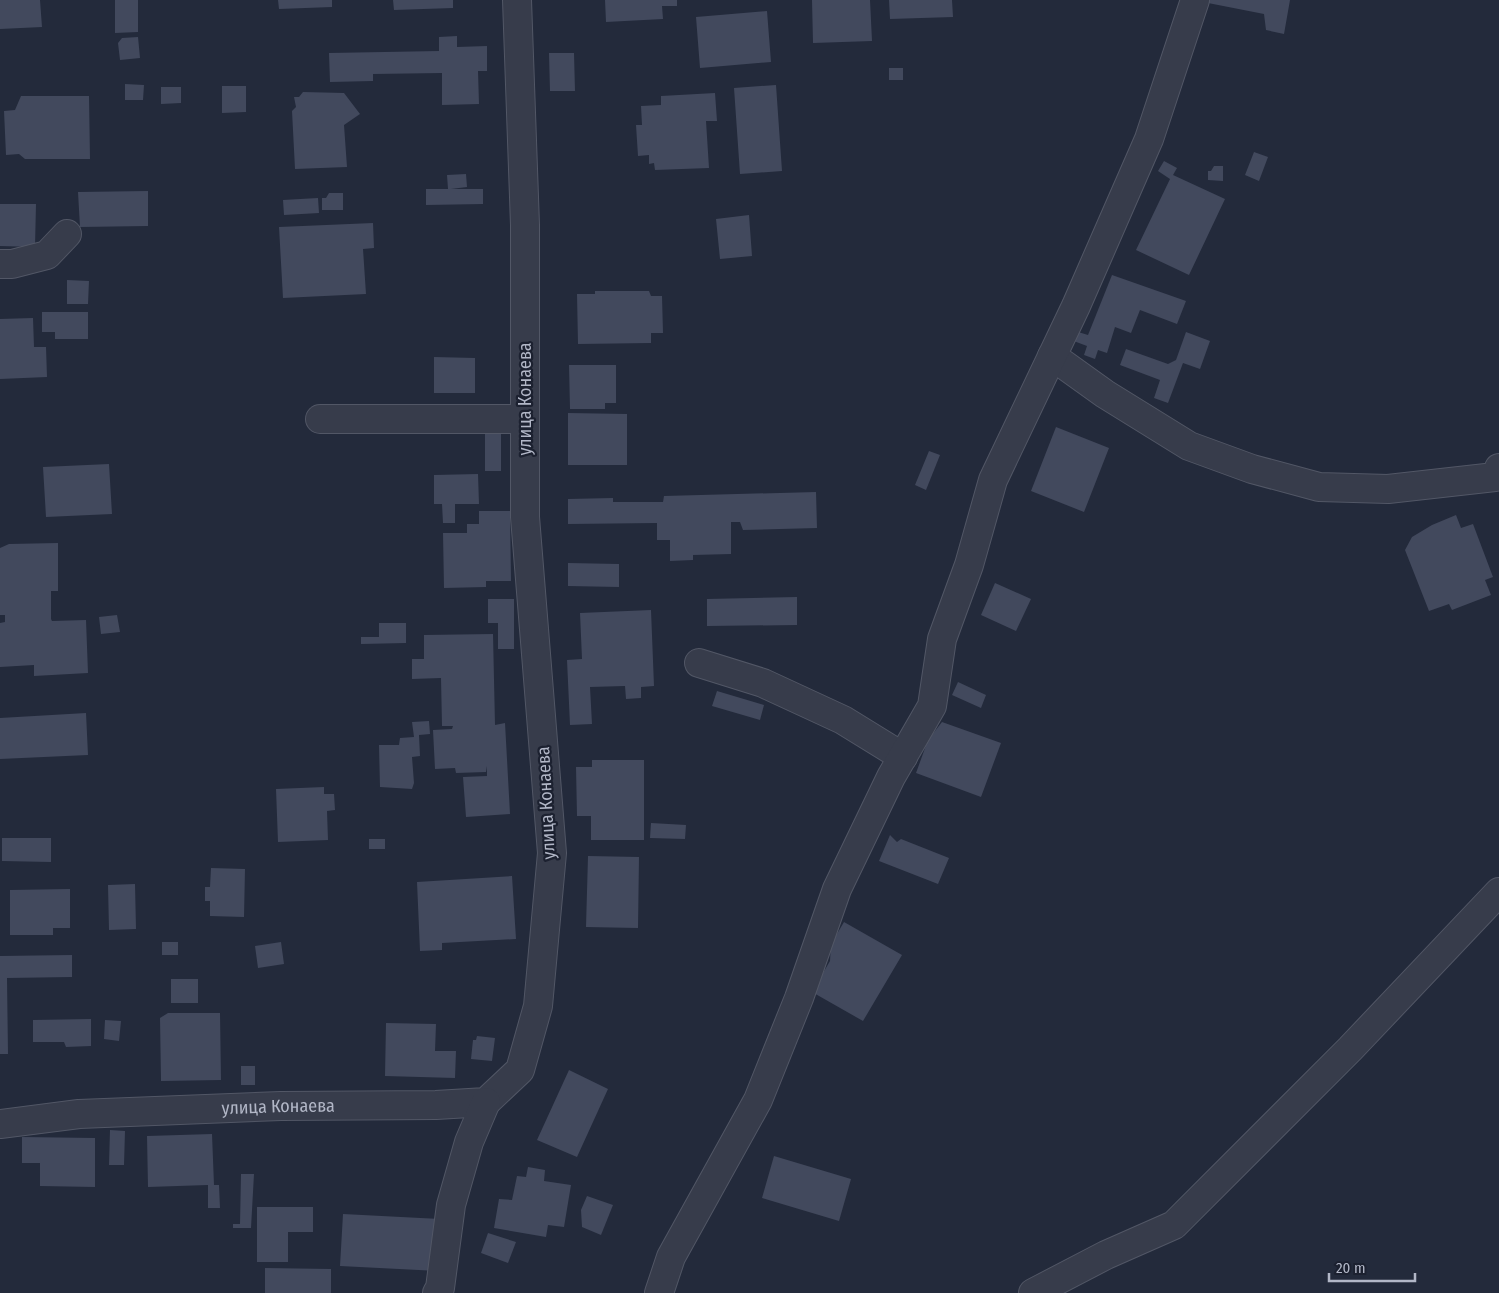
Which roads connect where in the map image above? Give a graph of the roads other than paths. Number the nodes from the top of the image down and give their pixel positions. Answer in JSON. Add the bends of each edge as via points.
{"nodes":[{"id":1,"x":517,"y":0,"type":"edge"},
{"id":2,"x":1195,"y":0,"type":"edge"},
{"id":3,"x":67,"y":234,"type":"dead end"},
{"id":4,"x":0,"y":264,"type":"edge"},
{"id":5,"x":1052,"y":356,"type":"junction"},
{"id":6,"x":320,"y":419,"type":"dead end"},
{"id":7,"x":525,"y":419,"type":"junction"},
{"id":8,"x":1499,"y":468,"type":"edge"},
{"id":9,"x":699,"y":664,"type":"dead end"},
{"id":10,"x":903,"y":757,"type":"junction"},
{"id":11,"x":1499,"y":892,"type":"edge"},
{"id":12,"x":486,"y":1102,"type":"junction"},
{"id":13,"x":0,"y":1124,"type":"edge"},
{"id":14,"x":437,"y":1293,"type":"edge"},
{"id":15,"x":659,"y":1293,"type":"edge"},
{"id":16,"x":1033,"y":1293,"type":"edge"}],
"edges":[{"from":1,"to":7,"type":"street","name":"улица Конаева","via":[[525,225]]},
{"from":2,"to":5,"type":"street","via":[[1149,139]]},
{"from":3,"to":4,"type":"street","via":[[47,255]]},
{"from":5,"to":8,"type":"street","via":[[1188,446],[1252,469],[1319,487],[1388,489],[1495,477]]},
{"from":5,"to":10,"type":"street","via":[[993,480],[969,565],[942,639],[932,706]]},
{"from":6,"to":7,"type":"street"},
{"from":7,"to":12,"type":"street","name":"улица Конаева","via":[[525,517],[552,853],[538,1006],[520,1070]]},
{"from":9,"to":10,"type":"street","via":[[763,683],[843,720]]},
{"from":10,"to":15,"type":"street","via":[[836,889],[758,1100],[671,1257]]},
{"from":11,"to":16,"type":"street","via":[[1356,1043],[1174,1224]]},
{"from":12,"to":13,"type":"street","name":"улица Конаева","via":[[79,1114]]},
{"from":12,"to":14,"type":"street","via":[[469,1142],[452,1205]]}]}
